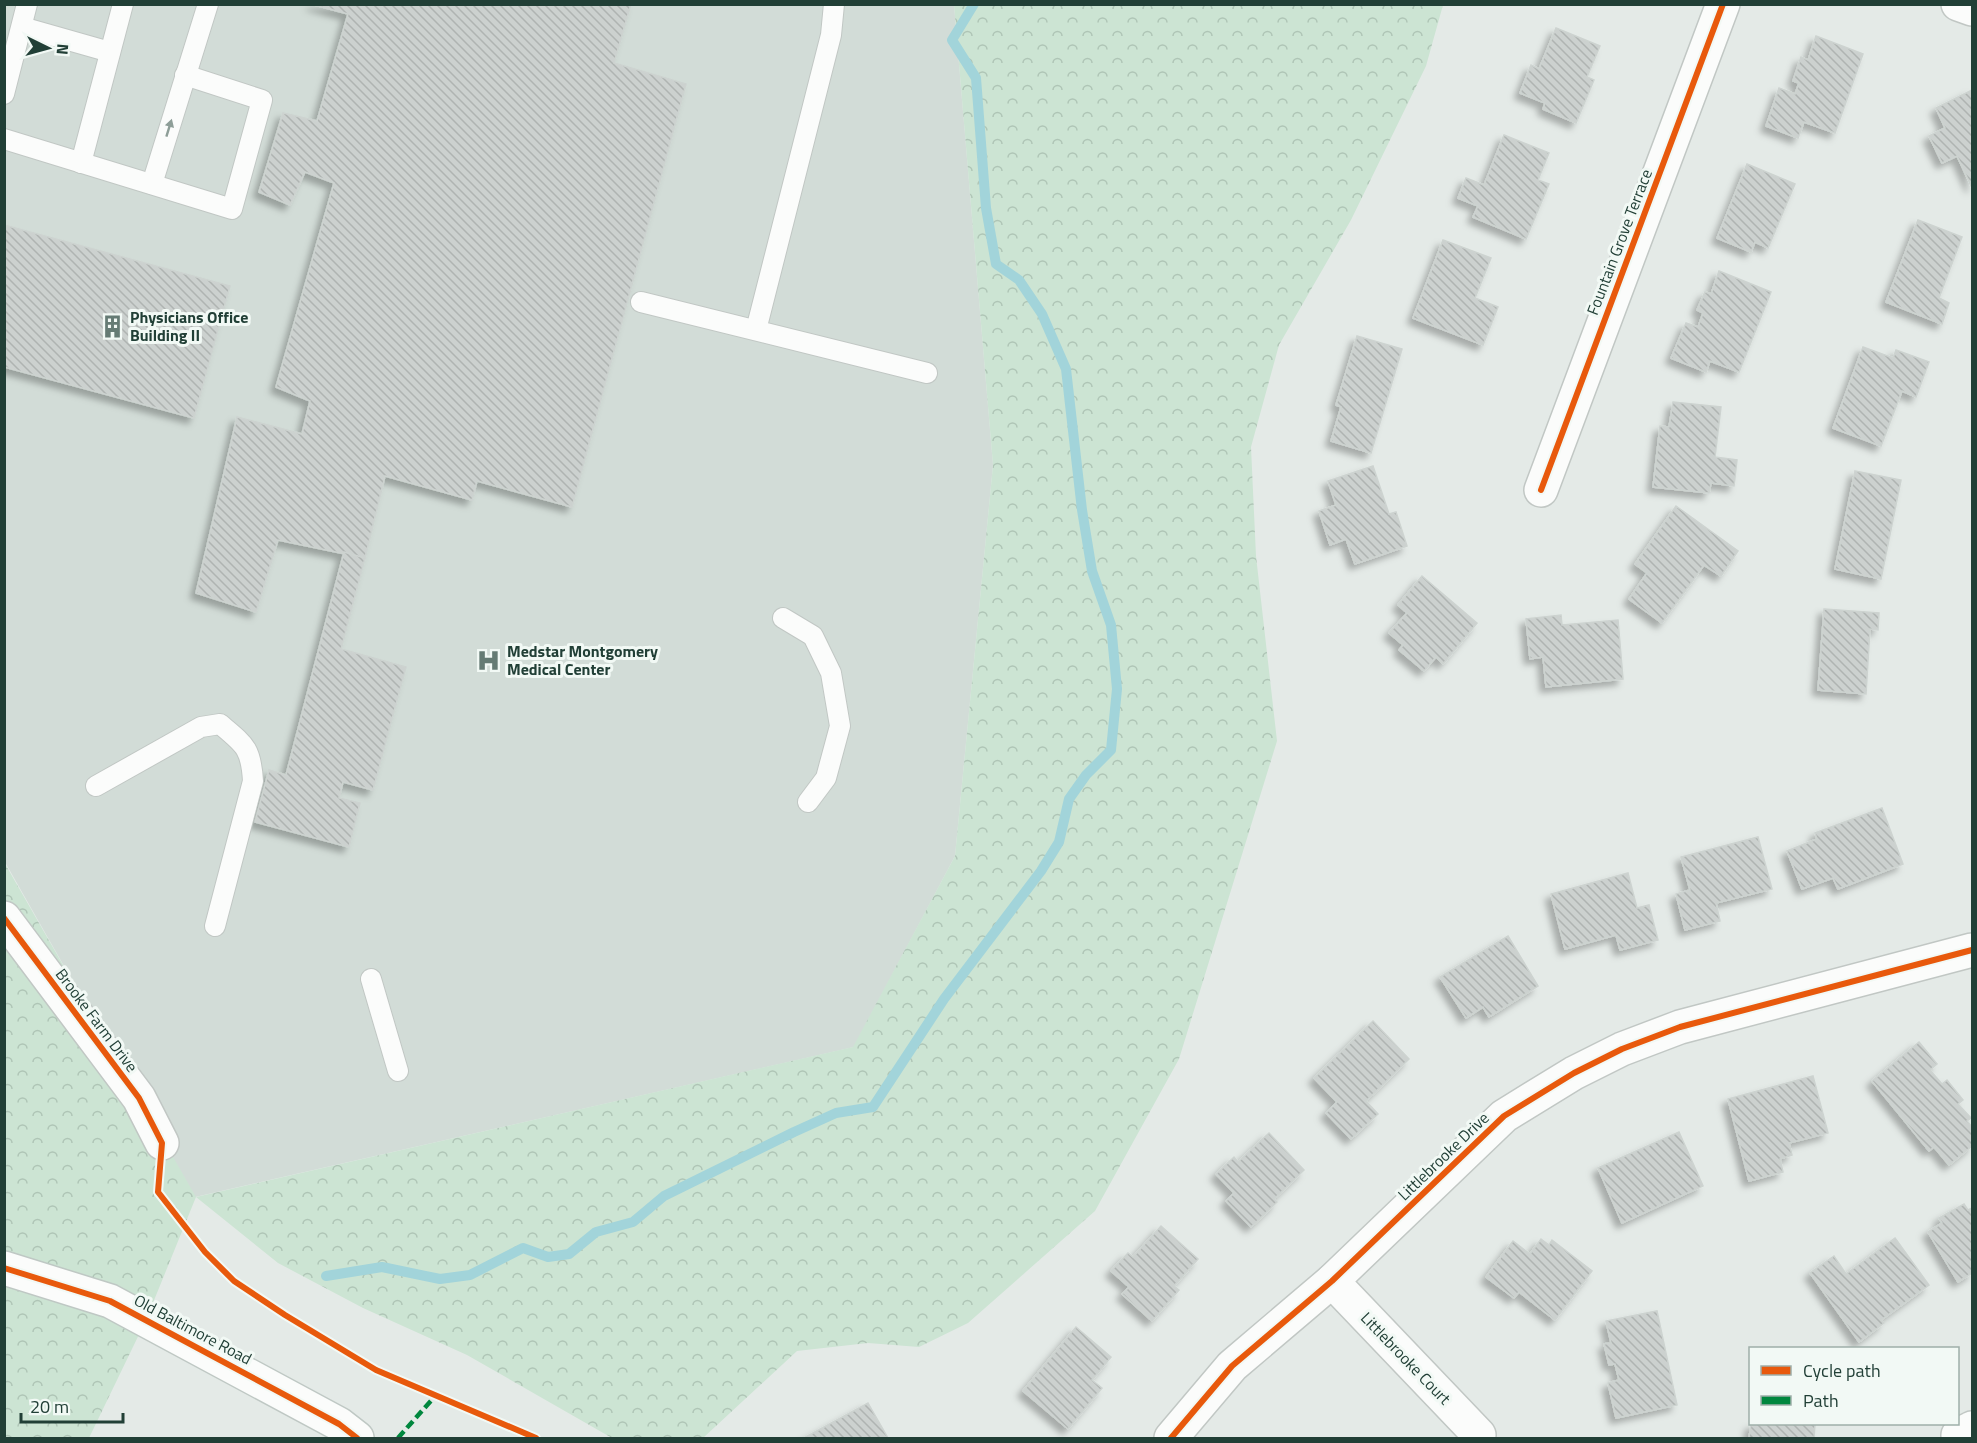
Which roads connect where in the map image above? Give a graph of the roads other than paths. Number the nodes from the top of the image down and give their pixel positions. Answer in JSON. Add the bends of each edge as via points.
{"nodes":[{"id":1,"x":27,"y":4,"type":"edge"},
{"id":2,"x":123,"y":4,"type":"edge"},
{"id":3,"x":208,"y":4,"type":"edge"},
{"id":4,"x":834,"y":4,"type":"edge"},
{"id":5,"x":1723,"y":4,"type":"edge"},
{"id":6,"x":1958,"y":4,"type":"edge"},
{"id":7,"x":1972,"y":9,"type":"edge"},
{"id":8,"x":22,"y":27,"type":"junction"},
{"id":9,"x":110,"y":52,"type":"junction"},
{"id":10,"x":185,"y":75,"type":"junction"},
{"id":11,"x":4,"y":94,"type":"edge"},
{"id":12,"x":4,"y":139,"type":"edge"},
{"id":13,"x":81,"y":163,"type":"junction"},
{"id":14,"x":152,"y":184,"type":"junction"},
{"id":15,"x":641,"y":302,"type":"dead end"},
{"id":16,"x":756,"y":330,"type":"junction"},
{"id":17,"x":927,"y":373,"type":"dead end"},
{"id":18,"x":1540,"y":490,"type":"dead end"},
{"id":19,"x":783,"y":618,"type":"dead end"},
{"id":20,"x":96,"y":786,"type":"dead end"},
{"id":21,"x":808,"y":802,"type":"dead end"},
{"id":22,"x":4,"y":918,"type":"edge"},
{"id":23,"x":215,"y":926,"type":"dead end"},
{"id":24,"x":1972,"y":950,"type":"edge"},
{"id":25,"x":371,"y":979,"type":"dead end"},
{"id":26,"x":398,"y":1071,"type":"dead end"},
{"id":27,"x":162,"y":1143,"type":"dead end"},
{"id":28,"x":4,"y":1268,"type":"edge"},
{"id":29,"x":1332,"y":1281,"type":"junction"},
{"id":30,"x":343,"y":1434,"type":"edge"},
{"id":31,"x":1479,"y":1435,"type":"dead end"},
{"id":32,"x":1171,"y":1438,"type":"edge"}],
"edges":[{"from":1,"to":8,"type":"lane"},
{"from":2,"to":9,"type":"lane"},
{"from":3,"to":10,"type":"lane"},
{"from":4,"to":16,"type":"lane","via":[[831,35]]},
{"from":5,"to":18,"type":"street","name":"Fountain Grove Terrace"},
{"from":6,"to":7,"type":"street"},
{"from":8,"to":9,"type":"lane"},
{"from":8,"to":11,"type":"lane"},
{"from":9,"to":13,"type":"lane"},
{"from":14,"to":10,"type":"lane","one_way":true},
{"from":10,"to":14,"type":"lane","via":[[262,100],[232,208]]},
{"from":12,"to":13,"type":"lane"},
{"from":13,"to":14,"type":"lane"},
{"from":15,"to":16,"type":"lane"},
{"from":16,"to":17,"type":"lane"},
{"from":19,"to":21,"type":"lane","via":[[813,636],[831,673],[840,726],[826,778]]},
{"from":20,"to":23,"type":"lane","via":[[201,727],[220,724],[238,739],[251,757],[253,781]]},
{"from":22,"to":27,"type":"street","name":"Brooke Farm Drive","via":[[139,1098]]},
{"from":24,"to":29,"type":"street","name":"Littlebrooke Drive","via":[[1680,1027],[1574,1073],[1504,1116]]},
{"from":25,"to":26,"type":"lane"},
{"from":28,"to":30,"type":"street","name":"Old Baltimore Road","via":[[113,1302]]},
{"from":29,"to":31,"type":"street","name":"Littlebrooke Court"},
{"from":29,"to":32,"type":"street","name":"Littlebrooke Drive","via":[[1232,1366]]}]}
